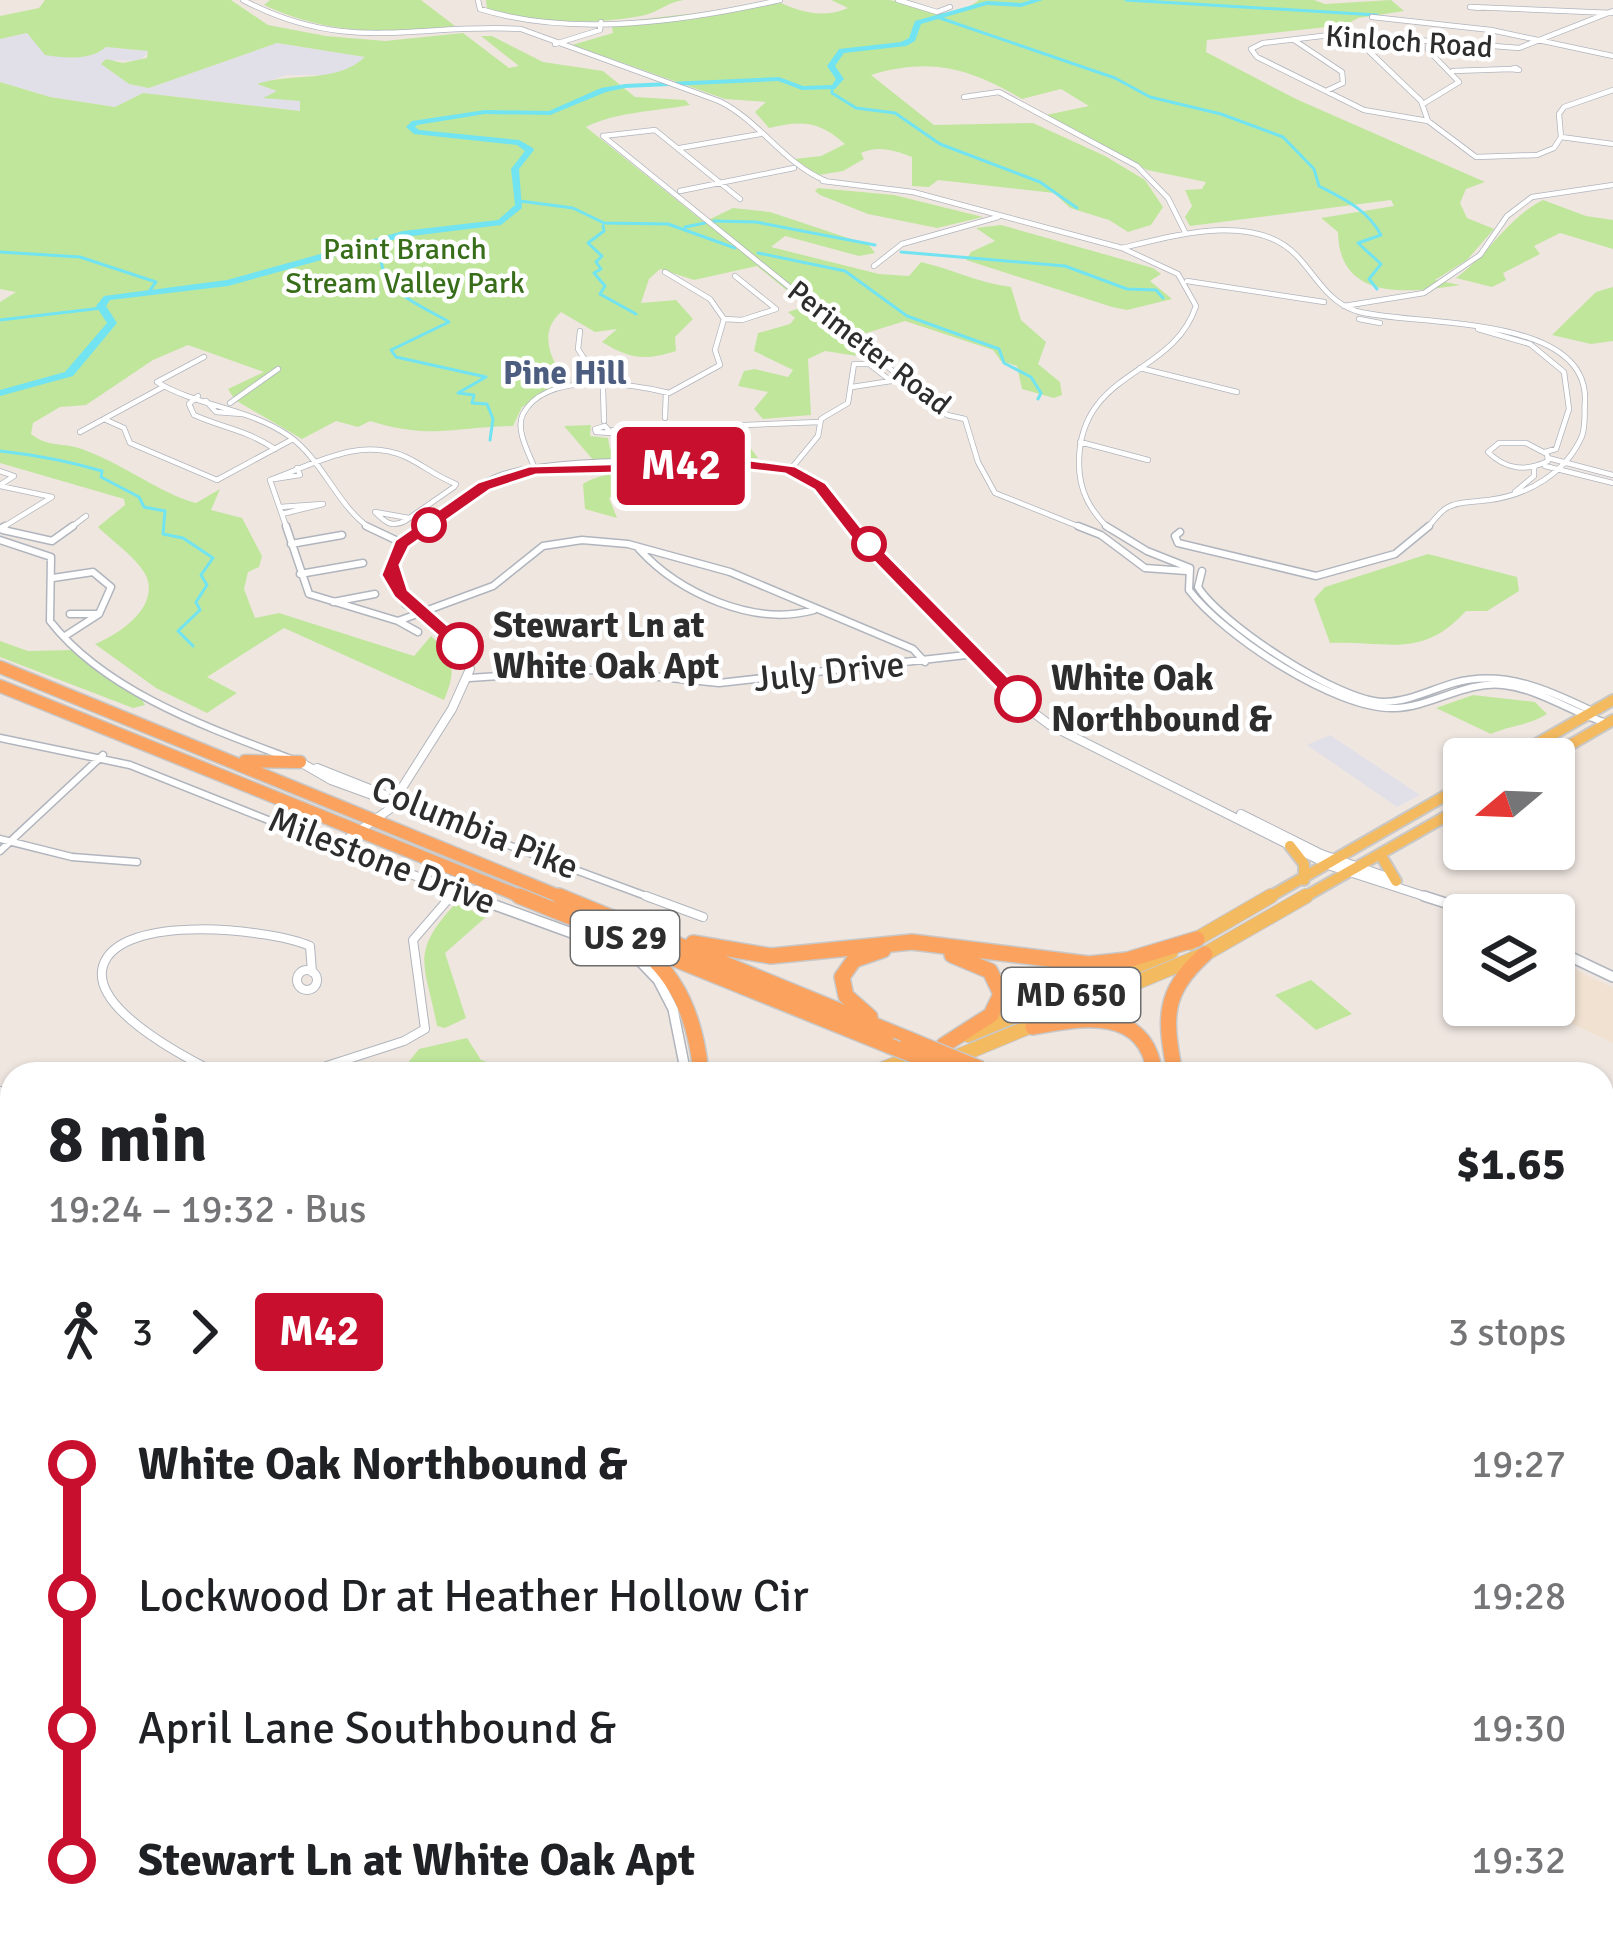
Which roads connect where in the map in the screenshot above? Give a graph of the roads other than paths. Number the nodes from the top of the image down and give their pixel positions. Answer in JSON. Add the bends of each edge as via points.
{"nodes":[{"id":1,"x":243,"y":0,"type":"edge"},
{"id":2,"x":478,"y":0,"type":"edge"},
{"id":3,"x":780,"y":0,"type":"edge"},
{"id":4,"x":898,"y":0,"type":"edge"},
{"id":5,"x":950,"y":7,"type":"dead end"},
{"id":6,"x":1480,"y":8,"type":"dead end"},
{"id":7,"x":1612,"y":12,"type":"edge"},
{"id":8,"x":1372,"y":17,"type":"dead end"},
{"id":9,"x":602,"y":22,"type":"junction"},
{"id":10,"x":1352,"y":34,"type":"junction"},
{"id":11,"x":1292,"y":39,"type":"junction"},
{"id":12,"x":1546,"y":41,"type":"junction"},
{"id":13,"x":1429,"y":42,"type":"junction"},
{"id":14,"x":558,"y":43,"type":"junction"},
{"id":15,"x":1613,"y":56,"type":"edge"},
{"id":16,"x":1511,"y":69,"type":"dead end"},
{"id":17,"x":1451,"y":71,"type":"junction"},
{"id":18,"x":1613,"y":90,"type":"edge"},
{"id":19,"x":1327,"y":91,"type":"junction"},
{"id":20,"x":964,"y":98,"type":"dead end"},
{"id":21,"x":716,"y":100,"type":"joint"},
{"id":22,"x":1423,"y":104,"type":"junction"},
{"id":23,"x":1428,"y":121,"type":"junction"},
{"id":24,"x":762,"y":134,"type":"junction"},
{"id":25,"x":1561,"y":136,"type":"junction"},
{"id":26,"x":1613,"y":144,"type":"edge"},
{"id":27,"x":680,"y":148,"type":"junction"},
{"id":28,"x":795,"y":167,"type":"junction"},
{"id":29,"x":722,"y":181,"type":"junction"},
{"id":30,"x":1613,"y":185,"type":"edge"},
{"id":31,"x":680,"y":191,"type":"dead end"},
{"id":32,"x":740,"y":200,"type":"dead end"},
{"id":33,"x":999,"y":217,"type":"junction"},
{"id":34,"x":1185,"y":232,"type":"junction"},
{"id":35,"x":1122,"y":248,"type":"junction"},
{"id":36,"x":874,"y":266,"type":"dead end"},
{"id":37,"x":665,"y":272,"type":"dead end"},
{"id":38,"x":735,"y":275,"type":"dead end"},
{"id":39,"x":1187,"y":281,"type":"junction"},
{"id":40,"x":1324,"y":302,"type":"dead end"},
{"id":41,"x":1343,"y":306,"type":"junction"},
{"id":42,"x":1364,"y":314,"type":"junction"},
{"id":43,"x":724,"y":319,"type":"junction"},
{"id":44,"x":580,"y":331,"type":"dead end"},
{"id":45,"x":204,"y":357,"type":"dead end"},
{"id":46,"x":1139,"y":368,"type":"junction"},
{"id":47,"x":278,"y":369,"type":"dead end"},
{"id":48,"x":598,"y":380,"type":"junction"},
{"id":49,"x":164,"y":387,"type":"junction"},
{"id":50,"x":852,"y":387,"type":"junction"},
{"id":51,"x":667,"y":392,"type":"junction"},
{"id":52,"x":1238,"y":392,"type":"dead end"},
{"id":53,"x":200,"y":396,"type":"junction"},
{"id":54,"x":222,"y":404,"type":"junction"},
{"id":55,"x":250,"y":416,"type":"junction"},
{"id":56,"x":664,"y":418,"type":"dead end"},
{"id":57,"x":104,"y":419,"type":"junction"},
{"id":58,"x":604,"y":421,"type":"dead end"},
{"id":59,"x":819,"y":422,"type":"junction"},
{"id":60,"x":613,"y":430,"type":"dead end"},
{"id":61,"x":80,"y":432,"type":"dead end"},
{"id":62,"x":291,"y":440,"type":"junction"},
{"id":63,"x":1080,"y":442,"type":"junction"},
{"id":64,"x":275,"y":448,"type":"junction"},
{"id":65,"x":1546,"y":458,"type":"junction"},
{"id":66,"x":1148,"y":460,"type":"dead end"},
{"id":67,"x":317,"y":464,"type":"junction"},
{"id":68,"x":1565,"y":467,"type":"junction"},
{"id":69,"x":1534,"y":468,"type":"junction"},
{"id":70,"x":535,"y":470,"type":"junction"},
{"id":71,"x":790,"y":470,"type":"junction"},
{"id":72,"x":0,"y":471,"type":"edge"},
{"id":73,"x":1613,"y":479,"type":"edge"},
{"id":74,"x":0,"y":485,"type":"edge"},
{"id":75,"x":1508,"y":498,"type":"junction"},
{"id":76,"x":423,"y":508,"type":"junction"},
{"id":77,"x":281,"y":511,"type":"junction"},
{"id":78,"x":442,"y":514,"type":"junction"},
{"id":79,"x":86,"y":516,"type":"dead end"},
{"id":80,"x":409,"y":518,"type":"junction"},
{"id":81,"x":1180,"y":532,"type":"dead end"},
{"id":82,"x":1,"y":533,"type":"edge"},
{"id":83,"x":342,"y":535,"type":"dead end"},
{"id":84,"x":292,"y":544,"type":"junction"},
{"id":85,"x":402,"y":544,"type":"junction"},
{"id":86,"x":636,"y":547,"type":"junction"},
{"id":87,"x":363,"y":563,"type":"dead end"},
{"id":88,"x":1188,"y":570,"type":"junction"},
{"id":89,"x":1202,"y":571,"type":"dead end"},
{"id":90,"x":300,"y":574,"type":"junction"},
{"id":91,"x":53,"y":578,"type":"junction"},
{"id":92,"x":375,"y":594,"type":"dead end"},
{"id":93,"x":332,"y":602,"type":"junction"},
{"id":94,"x":815,"y":609,"type":"junction"},
{"id":95,"x":422,"y":612,"type":"junction"},
{"id":96,"x":70,"y":614,"type":"dead end"},
{"id":97,"x":99,"y":614,"type":"junction"},
{"id":98,"x":398,"y":621,"type":"junction"},
{"id":99,"x":418,"y":632,"type":"dead end"},
{"id":100,"x":64,"y":636,"type":"junction"},
{"id":101,"x":975,"y":654,"type":"junction"},
{"id":102,"x":925,"y":662,"type":"junction"},
{"id":103,"x":0,"y":668,"type":"edge"},
{"id":104,"x":469,"y":678,"type":"junction"},
{"id":105,"x":0,"y":686,"type":"edge"},
{"id":106,"x":1613,"y":700,"type":"edge"},
{"id":107,"x":1588,"y":715,"type":"junction"},
{"id":108,"x":1612,"y":723,"type":"edge"},
{"id":109,"x":0,"y":738,"type":"edge"},
{"id":110,"x":1547,"y":738,"type":"edge"},
{"id":111,"x":1575,"y":743,"type":"edge"},
{"id":112,"x":104,"y":754,"type":"junction"},
{"id":113,"x":222,"y":759,"type":"junction"},
{"id":114,"x":294,"y":762,"type":"junction"},
{"id":115,"x":255,"y":771,"type":"junction"},
{"id":116,"x":235,"y":783,"type":"junction"},
{"id":117,"x":1191,"y":794,"type":"junction"},
{"id":118,"x":1443,"y":798,"type":"edge"},
{"id":119,"x":392,"y":802,"type":"junction"},
{"id":120,"x":1443,"y":818,"type":"edge"},
{"id":121,"x":374,"y":819,"type":"junction"},
{"id":122,"x":361,"y":830,"type":"junction"},
{"id":123,"x":5,"y":840,"type":"edge"},
{"id":124,"x":1290,"y":846,"type":"junction"},
{"id":125,"x":336,"y":847,"type":"junction"},
{"id":126,"x":0,"y":851,"type":"edge"},
{"id":127,"x":1380,"y":854,"type":"junction"},
{"id":128,"x":137,"y":862,"type":"dead end"},
{"id":129,"x":1334,"y":863,"type":"junction"},
{"id":130,"x":1357,"y":869,"type":"junction"},
{"id":131,"x":1304,"y":880,"type":"junction"},
{"id":132,"x":1396,"y":881,"type":"junction"},
{"id":133,"x":455,"y":892,"type":"junction"},
{"id":134,"x":1416,"y":892,"type":"junction"},
{"id":135,"x":1443,"y":901,"type":"edge"},
{"id":136,"x":703,"y":917,"type":"dead end"},
{"id":137,"x":1228,"y":923,"type":"junction"},
{"id":138,"x":629,"y":932,"type":"junction"},
{"id":139,"x":1197,"y":939,"type":"junction"},
{"id":140,"x":1205,"y":954,"type":"junction"},
{"id":141,"x":1575,"y":959,"type":"edge"},
{"id":142,"x":312,"y":972,"type":"dead end"},
{"id":143,"x":1613,"y":977,"type":"edge"},
{"id":144,"x":1113,"y":995,"type":"junction"},
{"id":145,"x":1033,"y":1027,"type":"junction"},
{"id":146,"x":898,"y":1039,"type":"junction"},
{"id":147,"x":944,"y":1045,"type":"junction"},
{"id":148,"x":196,"y":1062,"type":"edge"},
{"id":149,"x":339,"y":1062,"type":"edge"},
{"id":150,"x":683,"y":1062,"type":"edge"},
{"id":151,"x":698,"y":1062,"type":"edge"},
{"id":152,"x":901,"y":1062,"type":"edge"},
{"id":153,"x":940,"y":1062,"type":"edge"},
{"id":154,"x":945,"y":1062,"type":"edge"},
{"id":155,"x":962,"y":1062,"type":"edge"},
{"id":156,"x":1155,"y":1062,"type":"edge"},
{"id":157,"x":1174,"y":1062,"type":"edge"}],
"edges":[{"from":1,"to":14,"type":"street","via":[[303,26],[362,35],[515,28]]},
{"from":2,"to":9,"type":"street","via":[[480,9],[508,18]]},
{"from":3,"to":9,"type":"street"},
{"from":4,"to":5,"type":"street","via":[[937,12]]},
{"from":6,"to":7,"type":"street"},
{"from":7,"to":12,"type":"street","name":"Kinloch Road"},
{"from":8,"to":12,"type":"street"},
{"from":9,"to":14,"type":"street","via":[[600,30]]},
{"from":10,"to":11,"type":"street","name":"Kinloch Road"},
{"from":10,"to":13,"type":"street","name":"Kinloch Road"},
{"from":10,"to":22,"type":"street"},
{"from":11,"to":19,"type":"street","via":[[1344,76]]},
{"from":11,"to":19,"type":"street","name":"Kinloch Road","via":[[1251,52]]},
{"from":12,"to":13,"type":"street","name":"Kinloch Road","via":[[1504,49]]},
{"from":12,"to":15,"type":"street"},
{"from":13,"to":17,"type":"street","via":[[1427,50]]},
{"from":14,"to":21,"type":"street"},
{"from":16,"to":17,"type":"street"},
{"from":17,"to":22,"type":"street","via":[[1458,85]]},
{"from":18,"to":25,"type":"street","via":[[1564,107]]},
{"from":19,"to":23,"type":"street","name":"Kinloch Road","via":[[1382,116]]},
{"from":20,"to":34,"type":"street","via":[[999,92],[1137,166],[1168,198]]},
{"from":21,"to":24,"type":"street"},
{"from":22,"to":23,"type":"street"},
{"from":23,"to":25,"type":"street","via":[[1483,159],[1538,155]]},
{"from":24,"to":27,"type":"street"},
{"from":24,"to":28,"type":"street"},
{"from":25,"to":26,"type":"street"},
{"from":27,"to":29,"type":"street"},
{"from":27,"to":88,"type":"street","name":"Perimeter Road","via":[[655,130],[603,136],[947,415],[964,419],[995,493],[1101,535],[1145,568]]},
{"from":28,"to":29,"type":"street"},
{"from":28,"to":33,"type":"street","via":[[823,181],[902,190]]},
{"from":29,"to":31,"type":"street"},
{"from":29,"to":32,"type":"street"},
{"from":30,"to":41,"type":"street","via":[[1532,197],[1480,255],[1424,293]]},
{"from":33,"to":35,"type":"street"},
{"from":33,"to":36,"type":"street","via":[[922,237]]},
{"from":34,"to":35,"type":"street"},
{"from":34,"to":41,"type":"street","via":[[1216,229],[1284,245]]},
{"from":35,"to":39,"type":"street"},
{"from":37,"to":43,"type":"street","via":[[710,298]]},
{"from":38,"to":43,"type":"street","via":[[776,309]]},
{"from":39,"to":40,"type":"street"},
{"from":39,"to":46,"type":"street","via":[[1196,306],[1186,333]]},
{"from":41,"to":42,"type":"street"},
{"from":42,"to":65,"type":"street","via":[[1359,319],[1493,332],[1549,355],[1564,372],[1569,410]]},
{"from":42,"to":68,"type":"street","via":[[1489,326],[1565,357],[1587,401],[1584,432]]},
{"from":43,"to":51,"type":"street","via":[[715,350],[720,365]]},
{"from":44,"to":48,"type":"street","via":[[578,349]]},
{"from":45,"to":49,"type":"street","via":[[157,382]]},
{"from":46,"to":52,"type":"street"},
{"from":46,"to":63,"type":"street","via":[[1092,408]]},
{"from":47,"to":54,"type":"street"},
{"from":48,"to":51,"type":"street"},
{"from":48,"to":58,"type":"street"},
{"from":48,"to":70,"type":"street","via":[[527,406],[521,432]]},
{"from":49,"to":53,"type":"street"},
{"from":49,"to":57,"type":"street"},
{"from":50,"to":50,"type":"street","via":[[858,363],[891,381]]},
{"from":50,"to":59,"type":"street","via":[[848,405]]},
{"from":51,"to":56,"type":"street"},
{"from":53,"to":54,"type":"street"},
{"from":53,"to":64,"type":"street","via":[[189,404],[194,415],[241,427]]},
{"from":54,"to":55,"type":"street"},
{"from":54,"to":55,"type":"street","via":[[215,412]]},
{"from":55,"to":62,"type":"street"},
{"from":57,"to":61,"type":"street"},
{"from":57,"to":64,"type":"street","via":[[124,428],[130,443],[212,480]]},
{"from":59,"to":60,"type":"street"},
{"from":59,"to":71,"type":"street","via":[[818,436]]},
{"from":62,"to":64,"type":"street"},
{"from":62,"to":67,"type":"street"},
{"from":63,"to":66,"type":"street"},
{"from":63,"to":88,"type":"street","via":[[1077,482],[1092,513]]},
{"from":65,"to":68,"type":"street"},
{"from":65,"to":69,"type":"street"},
{"from":65,"to":69,"type":"street","via":[[1514,442],[1489,449],[1503,464]]},
{"from":67,"to":76,"type":"street","via":[[367,445],[409,458],[456,484]]},
{"from":67,"to":77,"type":"street","via":[[269,480]]},
{"from":67,"to":85,"type":"street","via":[[360,525]]},
{"from":68,"to":73,"type":"street"},
{"from":68,"to":75,"type":"street"},
{"from":69,"to":75,"type":"street"},
{"from":70,"to":71,"type":"street"},
{"from":70,"to":78,"type":"street","via":[[489,483]]},
{"from":71,"to":101,"type":"street","via":[[820,486],[859,541]]},
{"from":72,"to":74,"type":"street","via":[[14,476]]},
{"from":74,"to":82,"type":"street","via":[[52,497]]},
{"from":75,"to":81,"type":"street","via":[[1451,505],[1395,554],[1316,576],[1178,543]]},
{"from":76,"to":78,"type":"street"},
{"from":76,"to":80,"type":"street"},
{"from":77,"to":77,"type":"street","via":[[322,505]]},
{"from":77,"to":84,"type":"street"},
{"from":78,"to":85,"type":"street"},
{"from":79,"to":82,"type":"street","via":[[52,541]]},
{"from":80,"to":80,"type":"street","via":[[381,511],[375,512],[392,526]]},
{"from":82,"to":91,"type":"street","via":[[51,557]]},
{"from":83,"to":84,"type":"street"},
{"from":84,"to":90,"type":"street"},
{"from":85,"to":95,"type":"street","via":[[390,575],[409,607]]},
{"from":86,"to":94,"type":"street"},
{"from":86,"to":94,"type":"street","via":[[676,583],[731,606],[799,615]]},
{"from":86,"to":95,"type":"street","via":[[546,545],[497,584]]},
{"from":87,"to":90,"type":"street"},
{"from":88,"to":107,"type":"street","via":[[1192,598],[1207,612],[1354,702],[1404,707],[1497,684]]},
{"from":89,"to":107,"type":"street","via":[[1198,586],[1208,603],[1361,698],[1403,700],[1471,678],[1503,677],[1534,684]]},
{"from":90,"to":93,"type":"street","via":[[309,594]]},
{"from":91,"to":97,"type":"street","via":[[104,578],[111,587]]},
{"from":91,"to":100,"type":"street","via":[[48,614]]},
{"from":92,"to":93,"type":"street"},
{"from":93,"to":98,"type":"street"},
{"from":94,"to":102,"type":"street","via":[[913,649]]},
{"from":95,"to":98,"type":"street"},
{"from":95,"to":104,"type":"street","via":[[460,646]]},
{"from":96,"to":97,"type":"street"},
{"from":97,"to":100,"type":"street"},
{"from":98,"to":99,"type":"street"},
{"from":100,"to":114,"type":"street","via":[[154,700]]},
{"from":101,"to":102,"type":"street","name":"July Drive"},
{"from":101,"to":117,"type":"street","via":[[1050,724]]},
{"from":102,"to":104,"type":"street","name":"July Drive","via":[[719,683],[591,670]]},
{"from":103,"to":113,"type":"highway","name":"Columbia Pike","number":"US 29"},
{"from":104,"to":119,"type":"street"},
{"from":105,"to":116,"type":"highway","name":"Columbia Pike","number":"US 29"},
{"from":106,"to":107,"type":"main road"},
{"from":107,"to":108,"type":"street"},
{"from":107,"to":110,"type":"main road"},
{"from":108,"to":111,"type":"main road"},
{"from":109,"to":112,"type":"street","name":"Milestone Drive"},
{"from":112,"to":123,"type":"street"},
{"from":112,"to":125,"type":"street","name":"Milestone Drive"},
{"from":113,"to":114,"type":"highway"},
{"from":113,"to":115,"type":"highway","name":"Columbia Pike","number":"US 29"},
{"from":114,"to":115,"type":"highway"},
{"from":114,"to":119,"type":"street"},
{"from":115,"to":116,"type":"highway"},
{"from":115,"to":121,"type":"highway","name":"Columbia Pike","number":"US 29"},
{"from":116,"to":122,"type":"highway","name":"Columbia Pike","number":"US 29"},
{"from":117,"to":124,"type":"street"},
{"from":117,"to":129,"type":"street"},
{"from":118,"to":129,"type":"main road","number":"MD 650"},
{"from":119,"to":121,"type":"street"},
{"from":119,"to":136,"type":"street"},
{"from":120,"to":127,"type":"main road","number":"MD 650"},
{"from":121,"to":122,"type":"street"},
{"from":121,"to":138,"type":"highway","name":"Columbia Pike","number":"US 29"},
{"from":122,"to":125,"type":"street"},
{"from":122,"to":138,"type":"highway","name":"Columbia Pike","number":"US 29"},
{"from":123,"to":126,"type":"street"},
{"from":123,"to":128,"type":"street"},
{"from":124,"to":129,"type":"street"},
{"from":124,"to":131,"type":"main road","via":[[1304,864]]},
{"from":125,"to":133,"type":"street","name":"Milestone Drive"},
{"from":127,"to":130,"type":"main road","number":"MD 650"},
{"from":127,"to":132,"type":"main road"},
{"from":129,"to":130,"type":"street"},
{"from":129,"to":131,"type":"main road","number":"MD 650"},
{"from":130,"to":132,"type":"street"},
{"from":130,"to":134,"type":"street"},
{"from":130,"to":140,"type":"main road","number":"MD 650"},
{"from":131,"to":137,"type":"main road","number":"MD 650"},
{"from":132,"to":134,"type":"street"},
{"from":133,"to":149,"type":"street","via":[[413,940],[424,1030]]},
{"from":133,"to":150,"type":"street","name":"Milestone Drive","via":[[608,943],[650,967],[668,994]]},
{"from":134,"to":135,"type":"street"},
{"from":137,"to":139,"type":"main road","number":"MD 650"},
{"from":137,"to":144,"type":"main road","via":[[1223,936]]},
{"from":138,"to":139,"type":"highway","via":[[771,956],[912,942],[1073,964],[1126,961]]},
{"from":138,"to":146,"type":"highway","name":"Columbia Pike","number":"US 29"},
{"from":138,"to":151,"type":"highway","via":[[669,972]]},
{"from":139,"to":147,"type":"main road","number":"MD 650"},
{"from":140,"to":144,"type":"main road","number":"MD 650"},
{"from":140,"to":157,"type":"highway","via":[[1168,995]]},
{"from":141,"to":143,"type":"street"},
{"from":142,"to":148,"type":"street","via":[[310,946],[293,934],[179,932],[116,949],[102,978],[119,1005],[144,1034]]},
{"from":144,"to":145,"type":"main road","number":"MD 650"},
{"from":145,"to":154,"type":"main road","number":"MD 650"},
{"from":145,"to":156,"type":"highway","via":[[1082,1018],[1116,1023],[1149,1044]]},
{"from":146,"to":147,"type":"highway","via":[[846,996],[842,977],[869,952],[958,956],[990,971],[1001,994],[992,1016]]},
{"from":146,"to":153,"type":"highway","name":"Columbia Pike","number":"US 29","bridge":true},
{"from":146,"to":155,"type":"highway","name":"Columbia Pike","number":"US 29","bridge":true},
{"from":147,"to":152,"type":"main road","number":"MD 650"}]}
